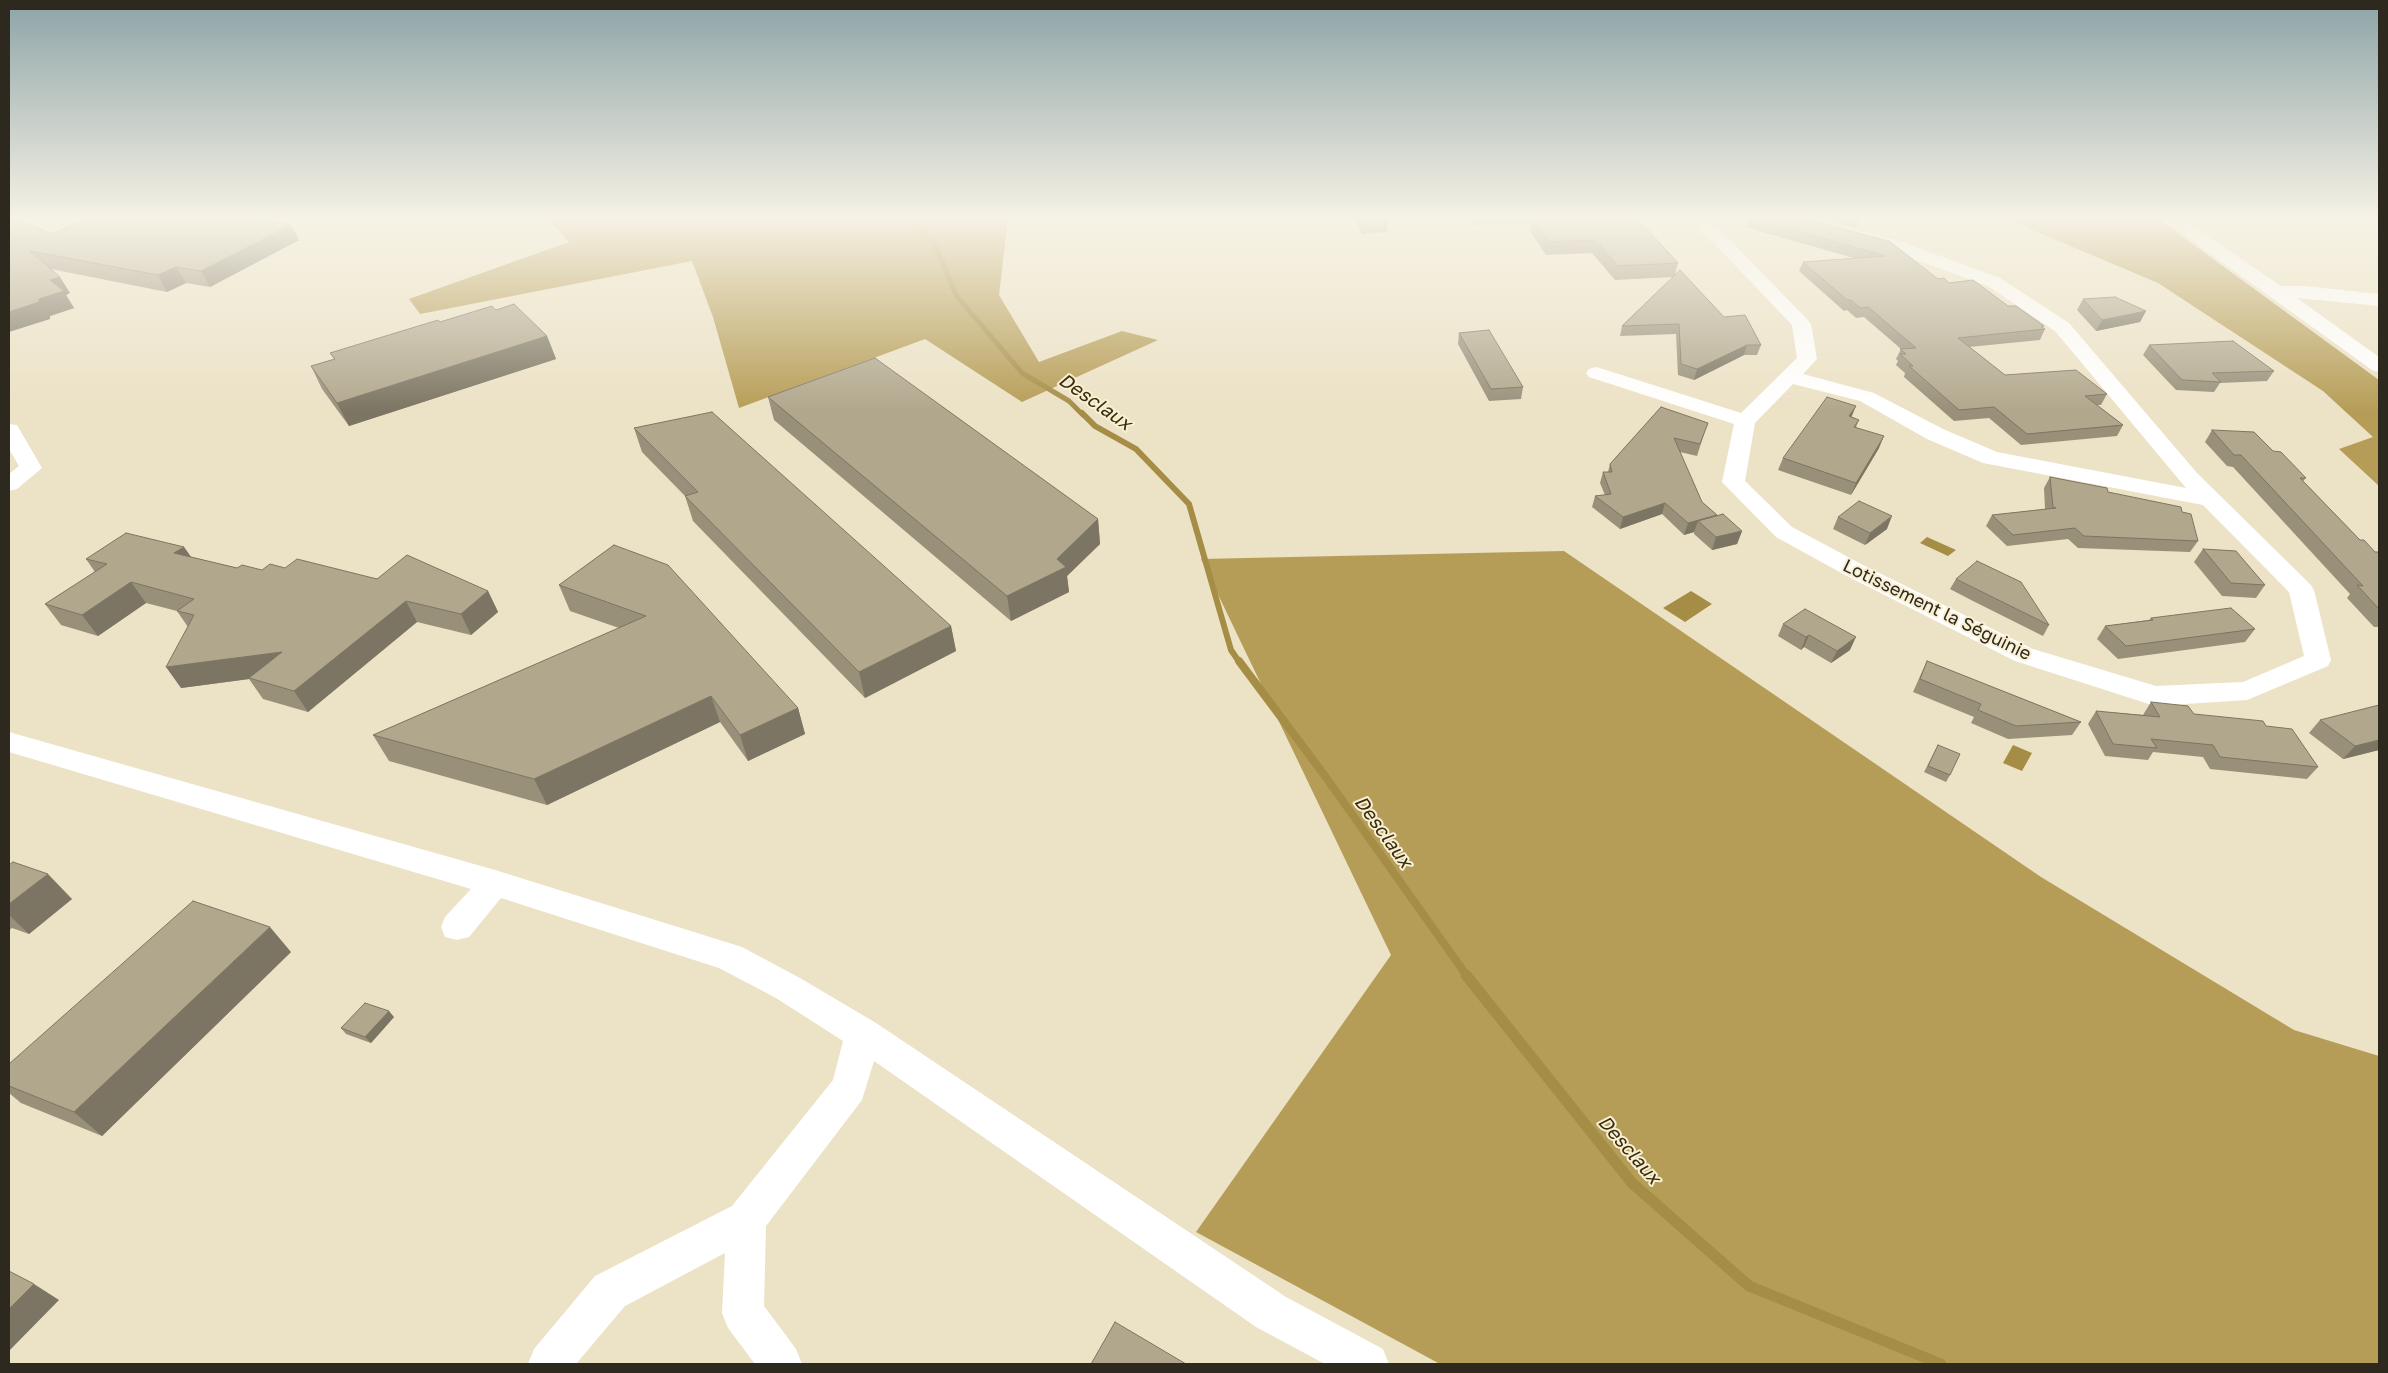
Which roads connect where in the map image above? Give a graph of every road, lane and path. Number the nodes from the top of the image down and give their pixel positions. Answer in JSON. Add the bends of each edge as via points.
{"nodes":[{"id":1,"x":1760,"y":282,"type":"edge"},
{"id":2,"x":1994,"y":282,"type":"edge"},
{"id":3,"x":2263,"y":282,"type":"edge"},
{"id":4,"x":2277,"y":292,"type":"junction"},
{"id":5,"x":2379,"y":300,"type":"edge"},
{"id":6,"x":2379,"y":366,"type":"edge"},
{"id":7,"x":1596,"y":374,"type":"dead end"},
{"id":8,"x":1789,"y":377,"type":"junction"},
{"id":9,"x":1745,"y":421,"type":"junction"},
{"id":10,"x":9,"y":430,"type":"edge"},
{"id":11,"x":9,"y":484,"type":"edge"},
{"id":12,"x":2212,"y":500,"type":"junction"},
{"id":13,"x":9,"y":742,"type":"edge"},
{"id":14,"x":495,"y":883,"type":"junction"},
{"id":15,"x":457,"y":927,"type":"dead end"},
{"id":16,"x":863,"y":1034,"type":"junction"},
{"id":17,"x":746,"y":1220,"type":"junction"},
{"id":18,"x":549,"y":1364,"type":"edge"},
{"id":19,"x":781,"y":1364,"type":"edge"},
{"id":20,"x":1368,"y":1364,"type":"edge"}],
"edges":[{"from":1,"to":8,"type":"street","via":[[1801,324],[1807,359]]},
{"from":2,"to":12,"type":"street","name":"Lotissement la Séguinie","via":[[2062,327],[2189,478]]},
{"from":3,"to":4,"type":"street"},
{"from":4,"to":5,"type":"street"},
{"from":4,"to":6,"type":"street"},
{"from":7,"to":9,"type":"street"},
{"from":8,"to":9,"type":"street"},
{"from":8,"to":12,"type":"street","via":[[1867,397],[1934,434],[1991,458]]},
{"from":9,"to":12,"type":"street","name":"Lotissement la Séguinie","via":[[1733,482],[1784,532],[2024,655],[2155,696],[2247,691],[2318,660],[2301,590]]},
{"from":10,"to":11,"type":"street","via":[[31,468]]},
{"from":13,"to":14,"type":"street"},
{"from":14,"to":15,"type":"street"},
{"from":14,"to":16,"type":"street","via":[[730,957]]},
{"from":16,"to":17,"type":"street","via":[[849,1088]]},
{"from":16,"to":20,"type":"street","via":[[1271,1312]]},
{"from":17,"to":18,"type":"street","via":[[610,1291]]},
{"from":17,"to":19,"type":"street","via":[[743,1312]]}]}
